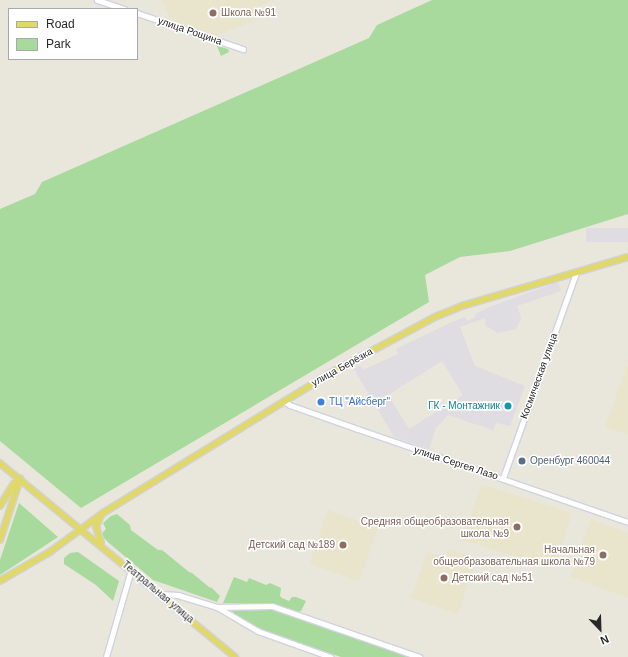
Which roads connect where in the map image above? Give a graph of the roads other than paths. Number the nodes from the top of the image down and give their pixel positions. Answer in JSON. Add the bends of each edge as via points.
{"nodes":[{"id":1,"x":97,"y":0,"type":"edge"},
{"id":2,"x":122,"y":8,"type":"edge"},
{"id":3,"x":138,"y":13,"type":"edge"},
{"id":4,"x":243,"y":49,"type":"dead end"},
{"id":5,"x":628,"y":257,"type":"edge"},
{"id":6,"x":576,"y":273,"type":"junction"},
{"id":7,"x":285,"y":401,"type":"junction"},
{"id":8,"x":0,"y":463,"type":"edge"},
{"id":9,"x":503,"y":478,"type":"junction"},
{"id":10,"x":20,"y":479,"type":"junction"},
{"id":11,"x":0,"y":506,"type":"edge"},
{"id":12,"x":102,"y":513,"type":"junction"},
{"id":13,"x":628,"y":522,"type":"edge"},
{"id":14,"x":80,"y":528,"type":"junction"},
{"id":15,"x":0,"y":540,"type":"edge"},
{"id":16,"x":102,"y":546,"type":"junction"},
{"id":17,"x":131,"y":570,"type":"junction"},
{"id":18,"x":0,"y":582,"type":"edge"},
{"id":19,"x":160,"y":594,"type":"junction"},
{"id":20,"x":217,"y":607,"type":"junction"},
{"id":21,"x":106,"y":657,"type":"edge"},
{"id":22,"x":235,"y":657,"type":"edge"},
{"id":23,"x":331,"y":657,"type":"edge"},
{"id":24,"x":419,"y":657,"type":"edge"}],
"edges":[{"from":1,"to":2,"type":"street"},
{"from":3,"to":4,"type":"street","name":"улица Рощина"},
{"from":5,"to":6,"type":"main road","name":"улица Берёзка"},
{"from":6,"to":7,"type":"main road","name":"улица Берёзка","via":[[448,311],[389,341]]},
{"from":6,"to":9,"type":"street","name":"Космическая улица"},
{"from":7,"to":9,"type":"street","name":"улица Сергея Лазо","via":[[290,405]]},
{"from":7,"to":12,"type":"main road","name":"улица Берёзка"},
{"from":8,"to":10,"type":"main road","name":"Театральная улица"},
{"from":9,"to":13,"type":"street","name":"улица Сергея Лазо"},
{"from":10,"to":11,"type":"main road"},
{"from":10,"to":14,"type":"main road","name":"Театральная улица"},
{"from":10,"to":15,"type":"main road"},
{"from":12,"to":14,"type":"main road","name":"улица Берёзка"},
{"from":12,"to":16,"type":"main road","via":[[96,527]]},
{"from":14,"to":16,"type":"main road","name":"Театральная улица"},
{"from":14,"to":18,"type":"main road","name":"улица Берёзка","via":[[50,552]]},
{"from":16,"to":17,"type":"main road","name":"Театральная улица"},
{"from":17,"to":19,"type":"main road","name":"Театральная улица"},
{"from":17,"to":21,"type":"street"},
{"from":19,"to":20,"type":"street","via":[[178,595]]},
{"from":19,"to":22,"type":"main road","name":"Театральная улица"},
{"from":20,"to":23,"type":"street","via":[[258,631]]},
{"from":20,"to":24,"type":"street","via":[[272,606]]}]}
